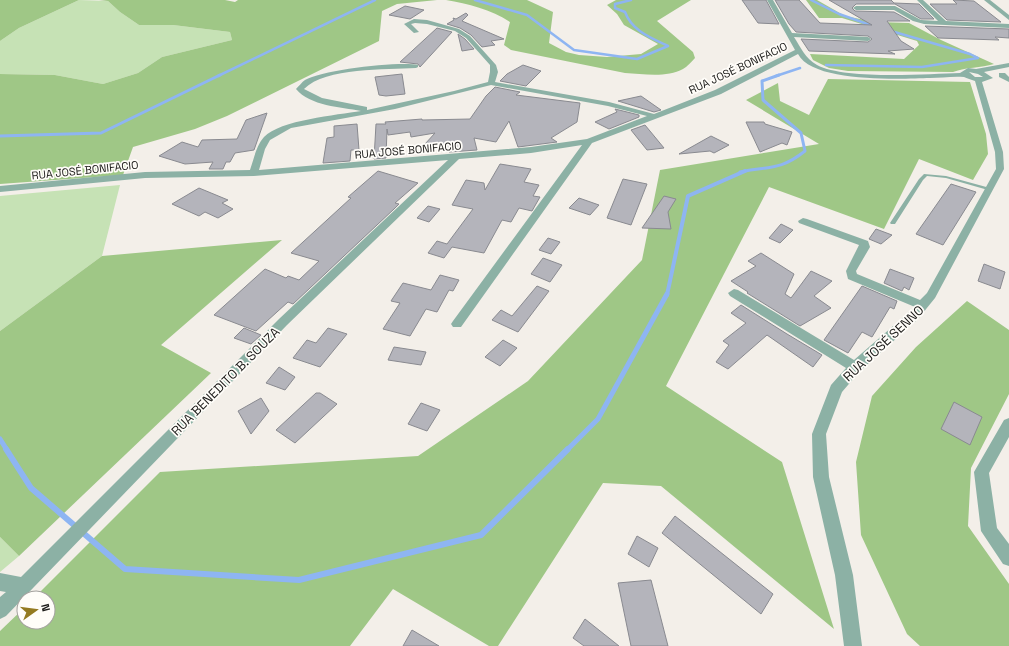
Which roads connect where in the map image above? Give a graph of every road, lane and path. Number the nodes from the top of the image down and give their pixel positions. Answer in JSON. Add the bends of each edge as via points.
{"nodes":[{"id":1,"x":770,"y":0,"type":"edge"},
{"id":2,"x":920,"y":0,"type":"edge"},
{"id":3,"x":987,"y":0,"type":"edge"},
{"id":4,"x":856,"y":8,"type":"dead end"},
{"id":5,"x":1009,"y":18,"type":"edge"},
{"id":6,"x":944,"y":23,"type":"junction"},
{"id":7,"x":1009,"y":26,"type":"edge"},
{"id":8,"x":416,"y":32,"type":"dead end"},
{"id":9,"x":791,"y":35,"type":"junction"},
{"id":10,"x":868,"y":40,"type":"dead end"},
{"id":11,"x":799,"y":51,"type":"junction"},
{"id":12,"x":416,"y":66,"type":"dead end"},
{"id":13,"x":1009,"y":66,"type":"edge"},
{"id":14,"x":1002,"y":75,"type":"junction"},
{"id":15,"x":981,"y":76,"type":"junction"},
{"id":16,"x":1009,"y":80,"type":"edge"},
{"id":17,"x":491,"y":83,"type":"junction"},
{"id":18,"x":373,"y":111,"type":"junction"},
{"id":19,"x":654,"y":116,"type":"junction"},
{"id":20,"x":589,"y":141,"type":"junction"},
{"id":21,"x":1004,"y":152,"type":"edge"},
{"id":22,"x":456,"y":157,"type":"junction"},
{"id":23,"x":254,"y":173,"type":"junction"},
{"id":24,"x":0,"y":189,"type":"edge"},
{"id":25,"x":988,"y":189,"type":"junction"},
{"id":26,"x":803,"y":221,"type":"dead end"},
{"id":27,"x":893,"y":224,"type":"dead end"},
{"id":28,"x":734,"y":293,"type":"dead end"},
{"id":29,"x":924,"y":306,"type":"junction"},
{"id":30,"x":457,"y":324,"type":"dead end"},
{"id":31,"x":854,"y":367,"type":"junction"},
{"id":32,"x":1009,"y":424,"type":"edge"},
{"id":33,"x":1009,"y":558,"type":"edge"},
{"id":34,"x":0,"y":582,"type":"edge"},
{"id":35,"x":23,"y":586,"type":"junction"},
{"id":36,"x":0,"y":610,"type":"edge"},
{"id":37,"x":853,"y":646,"type":"edge"}],
"edges":[{"from":1,"to":9,"type":"street"},
{"from":2,"to":6,"type":"street"},
{"from":3,"to":5,"type":"street"},
{"from":4,"to":6,"type":"street","via":[[895,8],[911,18],[924,22]]},
{"from":6,"to":7,"type":"street"},
{"from":8,"to":17,"type":"street","via":[[407,24],[420,21],[446,27],[468,37],[493,65]]},
{"from":9,"to":10,"type":"street"},
{"from":9,"to":11,"type":"street"},
{"from":11,"to":15,"type":"street","via":[[803,58],[816,67],[837,73],[900,77],[965,75],[966,71]]},
{"from":11,"to":19,"type":"street","name":"RUA JOSÉ BONIFACIO","via":[[718,92]]},
{"from":12,"to":18,"type":"street","via":[[325,74],[302,84],[300,88],[302,92],[316,98]]},
{"from":13,"to":14,"type":"street"},
{"from":13,"to":15,"type":"street"},
{"from":14,"to":15,"type":"street"},
{"from":14,"to":16,"type":"street"},
{"from":15,"to":21,"type":"street","name":"RUA JOSÉ SENNO"},
{"from":17,"to":18,"type":"street"},
{"from":17,"to":19,"type":"street","via":[[608,104]]},
{"from":18,"to":23,"type":"street","via":[[296,124],[272,132],[265,139]]},
{"from":19,"to":20,"type":"street","name":"RUA JOSÉ BONIFACIO"},
{"from":20,"to":22,"type":"street","name":"RUA JOSÉ BONIFACIO","via":[[531,150]]},
{"from":20,"to":30,"type":"street"},
{"from":21,"to":25,"type":"street","name":"RUA JOSÉ SENNO","via":[[1000,168]]},
{"from":22,"to":23,"type":"street","name":"RUA JOSÉ BONIFACIO"},
{"from":22,"to":35,"type":"street","name":"RUA BENEDITO B. SOUZA","via":[[283,322]]},
{"from":23,"to":24,"type":"street","name":"RUA JOSÉ BONIFACIO","via":[[145,175]]},
{"from":25,"to":27,"type":"lane","via":[[946,177],[926,175]]},
{"from":25,"to":29,"type":"street","name":"RUA JOSÉ SENNO"},
{"from":26,"to":29,"type":"street","via":[[864,243],[865,247],[851,271],[852,276]]},
{"from":28,"to":31,"type":"street"},
{"from":29,"to":31,"type":"street","name":"RUA JOSÉ SENNO"},
{"from":31,"to":37,"type":"street","name":"RUA JOSÉ SENNO","via":[[836,389],[819,434],[821,477],[844,575]]},
{"from":32,"to":33,"type":"street","via":[[981,472],[989,530]]},
{"from":34,"to":35,"type":"street"},
{"from":35,"to":36,"type":"street","name":"RUA BENEDITO B. SOUZA"}]}
